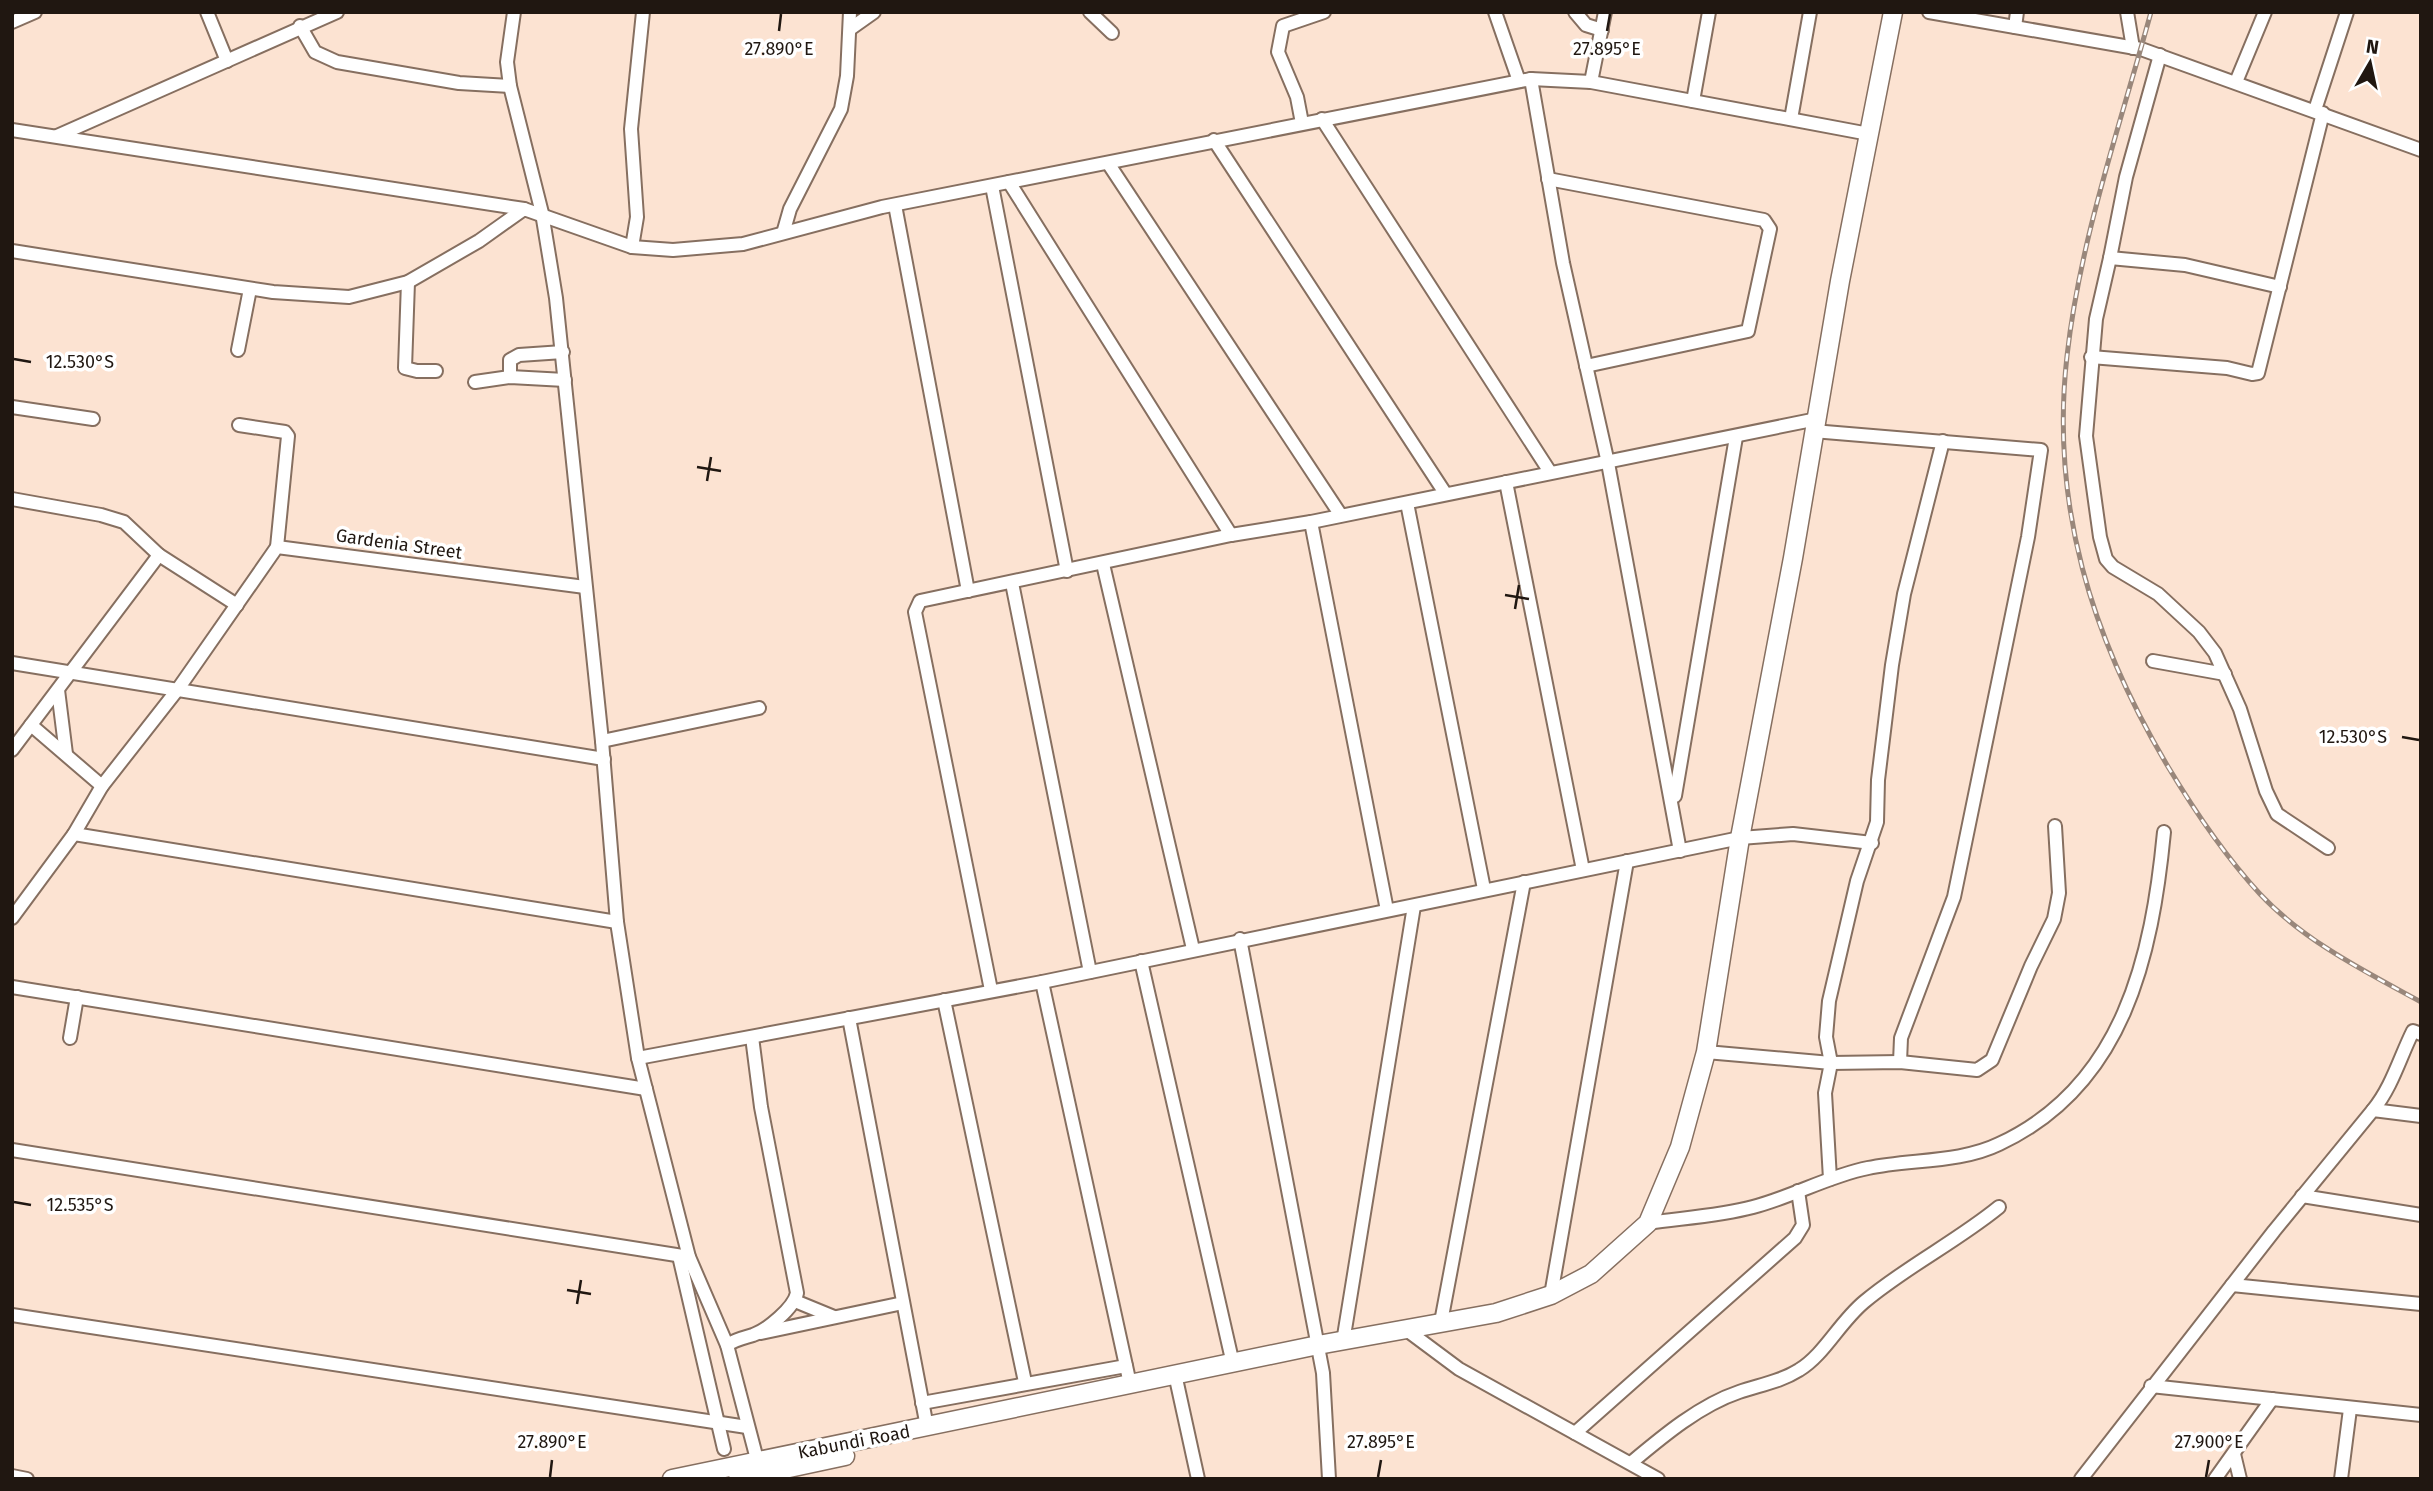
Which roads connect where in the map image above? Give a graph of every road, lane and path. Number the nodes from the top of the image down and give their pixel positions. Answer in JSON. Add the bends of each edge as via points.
{"nodes":[{"id":1,"x":35,"y":12,"type":"edge"},
{"id":2,"x":207,"y":12,"type":"edge"},
{"id":3,"x":337,"y":12,"type":"edge"},
{"id":4,"x":514,"y":12,"type":"edge"},
{"id":5,"x":643,"y":12,"type":"edge"},
{"id":6,"x":850,"y":12,"type":"edge"},
{"id":7,"x":874,"y":12,"type":"edge"},
{"id":8,"x":1090,"y":12,"type":"edge"},
{"id":9,"x":1324,"y":12,"type":"edge"},
{"id":10,"x":1495,"y":12,"type":"edge"},
{"id":11,"x":1575,"y":12,"type":"edge"},
{"id":12,"x":1605,"y":12,"type":"edge"},
{"id":13,"x":1709,"y":12,"type":"edge"},
{"id":14,"x":1810,"y":12,"type":"edge"},
{"id":15,"x":1893,"y":12,"type":"edge"},
{"id":16,"x":1929,"y":12,"type":"edge"},
{"id":17,"x":2017,"y":12,"type":"edge"},
{"id":18,"x":2127,"y":12,"type":"edge"},
{"id":19,"x":2264,"y":12,"type":"edge"},
{"id":20,"x":2347,"y":12,"type":"edge"},
{"id":21,"x":12,"y":22,"type":"edge"},
{"id":22,"x":300,"y":26,"type":"junction"},
{"id":23,"x":2015,"y":27,"type":"junction"},
{"id":24,"x":850,"y":29,"type":"junction"},
{"id":25,"x":1602,"y":30,"type":"junction"},
{"id":26,"x":1111,"y":33,"type":"dead end"},
{"id":27,"x":2133,"y":47,"type":"junction"},
{"id":28,"x":2160,"y":55,"type":"junction"},
{"id":29,"x":227,"y":61,"type":"junction"},
{"id":30,"x":1525,"y":80,"type":"junction"},
{"id":31,"x":1591,"y":82,"type":"junction"},
{"id":32,"x":2236,"y":82,"type":"junction"},
{"id":33,"x":510,"y":86,"type":"junction"},
{"id":34,"x":1693,"y":101,"type":"junction"},
{"id":35,"x":2319,"y":112,"type":"junction"},
{"id":36,"x":1322,"y":119,"type":"junction"},
{"id":37,"x":1791,"y":120,"type":"junction"},
{"id":38,"x":1302,"y":123,"type":"junction"},
{"id":39,"x":12,"y":130,"type":"edge"},
{"id":40,"x":1869,"y":134,"type":"junction"},
{"id":41,"x":56,"y":136,"type":"junction"},
{"id":42,"x":1214,"y":139,"type":"junction"},
{"id":43,"x":2421,"y":150,"type":"edge"},
{"id":44,"x":1108,"y":163,"type":"junction"},
{"id":45,"x":1548,"y":179,"type":"junction"},
{"id":46,"x":1009,"y":182,"type":"junction"},
{"id":47,"x":992,"y":186,"type":"junction"},
{"id":48,"x":895,"y":205,"type":"junction"},
{"id":49,"x":524,"y":209,"type":"junction"},
{"id":50,"x":542,"y":213,"type":"junction"},
{"id":51,"x":784,"y":230,"type":"junction"},
{"id":52,"x":632,"y":247,"type":"junction"},
{"id":53,"x":12,"y":251,"type":"edge"},
{"id":54,"x":2110,"y":258,"type":"junction"},
{"id":55,"x":408,"y":282,"type":"junction"},
{"id":56,"x":2280,"y":287,"type":"junction"},
{"id":57,"x":250,"y":289,"type":"junction"},
{"id":58,"x":238,"y":350,"type":"dead end"},
{"id":59,"x":563,"y":352,"type":"junction"},
{"id":60,"x":2091,"y":357,"type":"junction"},
{"id":61,"x":1586,"y":366,"type":"junction"},
{"id":62,"x":436,"y":370,"type":"dead end"},
{"id":63,"x":510,"y":377,"type":"junction"},
{"id":64,"x":565,"y":380,"type":"junction"},
{"id":65,"x":475,"y":382,"type":"dead end"},
{"id":66,"x":12,"y":407,"type":"edge"},
{"id":67,"x":93,"y":419,"type":"dead end"},
{"id":68,"x":239,"y":425,"type":"dead end"},
{"id":69,"x":1815,"y":425,"type":"junction"},
{"id":70,"x":1736,"y":437,"type":"junction"},
{"id":71,"x":1943,"y":441,"type":"junction"},
{"id":72,"x":1608,"y":463,"type":"junction"},
{"id":73,"x":1550,"y":471,"type":"junction"},
{"id":74,"x":1506,"y":482,"type":"junction"},
{"id":75,"x":1445,"y":494,"type":"junction"},
{"id":76,"x":12,"y":499,"type":"edge"},
{"id":77,"x":1407,"y":503,"type":"junction"},
{"id":78,"x":1340,"y":514,"type":"junction"},
{"id":79,"x":1311,"y":522,"type":"junction"},
{"id":80,"x":1231,"y":535,"type":"junction"},
{"id":81,"x":277,"y":547,"type":"junction"},
{"id":82,"x":159,"y":555,"type":"junction"},
{"id":83,"x":1103,"y":564,"type":"junction"},
{"id":84,"x":1067,"y":571,"type":"junction"},
{"id":85,"x":1012,"y":583,"type":"junction"},
{"id":86,"x":585,"y":587,"type":"junction"},
{"id":87,"x":968,"y":591,"type":"junction"},
{"id":88,"x":237,"y":605,"type":"junction"},
{"id":89,"x":2153,"y":661,"type":"dead end"},
{"id":90,"x":12,"y":663,"type":"edge"},
{"id":91,"x":72,"y":673,"type":"junction"},
{"id":92,"x":2225,"y":674,"type":"junction"},
{"id":93,"x":178,"y":689,"type":"junction"},
{"id":94,"x":58,"y":690,"type":"junction"},
{"id":95,"x":760,"y":708,"type":"dead end"},
{"id":96,"x":31,"y":725,"type":"junction"},
{"id":97,"x":602,"y":741,"type":"junction"},
{"id":98,"x":12,"y":750,"type":"edge"},
{"id":99,"x":66,"y":754,"type":"junction"},
{"id":100,"x":604,"y":759,"type":"junction"},
{"id":101,"x":103,"y":786,"type":"junction"},
{"id":102,"x":1673,"y":802,"type":"junction"},
{"id":103,"x":2055,"y":826,"type":"dead end"},
{"id":104,"x":2164,"y":832,"type":"dead end"},
{"id":105,"x":74,"y":834,"type":"junction"},
{"id":106,"x":1740,"y":838,"type":"junction"},
{"id":107,"x":1872,"y":843,"type":"junction"},
{"id":108,"x":2329,"y":848,"type":"dead end"},
{"id":109,"x":1680,"y":851,"type":"junction"},
{"id":110,"x":1627,"y":861,"type":"junction"},
{"id":111,"x":1583,"y":870,"type":"junction"},
{"id":112,"x":1524,"y":882,"type":"junction"},
{"id":113,"x":1485,"y":889,"type":"junction"},
{"id":114,"x":1414,"y":906,"type":"junction"},
{"id":115,"x":1387,"y":910,"type":"junction"},
{"id":116,"x":12,"y":918,"type":"edge"},
{"id":117,"x":617,"y":922,"type":"junction"},
{"id":118,"x":1240,"y":939,"type":"junction"},
{"id":119,"x":1193,"y":949,"type":"junction"},
{"id":120,"x":1141,"y":961,"type":"junction"},
{"id":121,"x":1090,"y":972,"type":"junction"},
{"id":122,"x":1042,"y":982,"type":"junction"},
{"id":123,"x":12,"y":987,"type":"edge"},
{"id":124,"x":991,"y":990,"type":"junction"},
{"id":125,"x":77,"y":997,"type":"junction"},
{"id":126,"x":944,"y":1000,"type":"junction"},
{"id":127,"x":849,"y":1018,"type":"junction"},
{"id":128,"x":2421,"y":1034,"type":"edge"},
{"id":129,"x":752,"y":1037,"type":"junction"},
{"id":130,"x":71,"y":1038,"type":"dead end"},
{"id":131,"x":1706,"y":1052,"type":"junction"},
{"id":132,"x":638,"y":1058,"type":"junction"},
{"id":133,"x":1900,"y":1062,"type":"junction"},
{"id":134,"x":1831,"y":1063,"type":"junction"},
{"id":135,"x":646,"y":1089,"type":"junction"},
{"id":136,"x":2373,"y":1110,"type":"junction"},
{"id":137,"x":2421,"y":1116,"type":"edge"},
{"id":138,"x":12,"y":1150,"type":"edge"},
{"id":139,"x":1830,"y":1179,"type":"junction"},
{"id":140,"x":1798,"y":1191,"type":"junction"},
{"id":141,"x":2302,"y":1196,"type":"junction"},
{"id":142,"x":1999,"y":1207,"type":"dead end"},
{"id":143,"x":2421,"y":1215,"type":"edge"},
{"id":144,"x":1648,"y":1223,"type":"junction"},
{"id":145,"x":684,"y":1257,"type":"junction"},
{"id":146,"x":2232,"y":1285,"type":"junction"},
{"id":147,"x":1551,"y":1295,"type":"junction"},
{"id":148,"x":795,"y":1301,"type":"junction"},
{"id":149,"x":903,"y":1303,"type":"junction"},
{"id":150,"x":2421,"y":1304,"type":"edge"},
{"id":151,"x":12,"y":1315,"type":"edge"},
{"id":152,"x":834,"y":1318,"type":"junction"},
{"id":153,"x":1441,"y":1322,"type":"junction"},
{"id":154,"x":1408,"y":1331,"type":"junction"},
{"id":155,"x":754,"y":1335,"type":"junction"},
{"id":156,"x":1343,"y":1342,"type":"junction"},
{"id":157,"x":727,"y":1345,"type":"junction"},
{"id":158,"x":1318,"y":1345,"type":"junction"},
{"id":159,"x":1233,"y":1364,"type":"junction"},
{"id":160,"x":1126,"y":1366,"type":"junction"},
{"id":161,"x":1175,"y":1374,"type":"junction"},
{"id":162,"x":1025,"y":1382,"type":"junction"},
{"id":163,"x":1130,"y":1384,"type":"junction"},
{"id":164,"x":2151,"y":1387,"type":"junction"},
{"id":165,"x":2272,"y":1399,"type":"junction"},
{"id":166,"x":922,"y":1402,"type":"junction"},
{"id":167,"x":2350,"y":1409,"type":"junction"},
{"id":168,"x":2421,"y":1415,"type":"edge"},
{"id":169,"x":715,"y":1422,"type":"junction"},
{"id":170,"x":747,"y":1427,"type":"junction"},
{"id":171,"x":927,"y":1427,"type":"junction"},
{"id":172,"x":1575,"y":1433,"type":"junction"},
{"id":173,"x":723,"y":1449,"type":"dead end"},
{"id":174,"x":2234,"y":1454,"type":"junction"},
{"id":175,"x":1632,"y":1462,"type":"junction"},
{"id":176,"x":759,"y":1471,"type":"edge"},
{"id":177,"x":12,"y":1476,"type":"edge"},
{"id":178,"x":26,"y":1479,"type":"edge"},
{"id":179,"x":671,"y":1479,"type":"edge"},
{"id":180,"x":738,"y":1479,"type":"edge"},
{"id":181,"x":1198,"y":1479,"type":"edge"},
{"id":182,"x":1329,"y":1479,"type":"edge"},
{"id":183,"x":1658,"y":1479,"type":"edge"},
{"id":184,"x":2081,"y":1479,"type":"edge"},
{"id":185,"x":2215,"y":1479,"type":"edge"},
{"id":186,"x":2240,"y":1479,"type":"edge"},
{"id":187,"x":2341,"y":1479,"type":"edge"}],
"edges":[{"from":1,"to":21,"type":"street"},
{"from":2,"to":29,"type":"street"},
{"from":3,"to":22,"type":"street"},
{"from":4,"to":33,"type":"street","via":[[507,62]]},
{"from":5,"to":52,"type":"street","via":[[631,129],[637,217]]},
{"from":6,"to":24,"type":"street"},
{"from":7,"to":24,"type":"street"},
{"from":8,"to":26,"type":"street"},
{"from":9,"to":38,"type":"street","via":[[1283,26],[1278,52],[1297,97]]},
{"from":10,"to":30,"type":"street"},
{"from":11,"to":25,"type":"street","via":[[1586,25]]},
{"from":12,"to":25,"type":"street"},
{"from":13,"to":34,"type":"street"},
{"from":14,"to":37,"type":"street"},
{"from":15,"to":40,"type":"street"},
{"from":16,"to":23,"type":"street"},
{"from":17,"to":23,"type":"street"},
{"from":18,"to":27,"type":"street"},
{"from":19,"to":32,"type":"street"},
{"from":20,"to":35,"type":"street"},
{"from":22,"to":29,"type":"street"},
{"from":22,"to":33,"type":"street","via":[[315,52],[337,62],[459,83]]},
{"from":23,"to":27,"type":"street"},
{"from":24,"to":51,"type":"street","via":[[841,109],[790,209]]},
{"from":25,"to":31,"type":"street"},
{"from":27,"to":28,"type":"street"},
{"from":28,"to":32,"type":"street"},
{"from":28,"to":54,"type":"street","via":[[2126,177]]},
{"from":29,"to":41,"type":"street"},
{"from":30,"to":31,"type":"street"},
{"from":30,"to":36,"type":"street"},
{"from":30,"to":45,"type":"street"},
{"from":31,"to":34,"type":"street"},
{"from":32,"to":35,"type":"street"},
{"from":33,"to":50,"type":"street"},
{"from":34,"to":37,"type":"street"},
{"from":35,"to":43,"type":"street"},
{"from":35,"to":56,"type":"street"},
{"from":36,"to":38,"type":"street"},
{"from":36,"to":73,"type":"street"},
{"from":37,"to":40,"type":"street"},
{"from":38,"to":42,"type":"street"},
{"from":39,"to":41,"type":"street"},
{"from":40,"to":69,"type":"street"},
{"from":41,"to":49,"type":"street"},
{"from":42,"to":44,"type":"street"},
{"from":42,"to":75,"type":"street"},
{"from":44,"to":46,"type":"street"},
{"from":44,"to":78,"type":"street"},
{"from":45,"to":61,"type":"street"},
{"from":45,"to":61,"type":"street","via":[[1764,220],[1770,229],[1748,331]]},
{"from":46,"to":47,"type":"street"},
{"from":46,"to":80,"type":"street"},
{"from":47,"to":48,"type":"street"},
{"from":47,"to":84,"type":"street"},
{"from":48,"to":51,"type":"street"},
{"from":48,"to":87,"type":"street"},
{"from":49,"to":50,"type":"street"},
{"from":49,"to":55,"type":"street"},
{"from":50,"to":52,"type":"street"},
{"from":50,"to":59,"type":"street"},
{"from":51,"to":52,"type":"street","via":[[743,244],[673,250]]},
{"from":53,"to":57,"type":"street"},
{"from":54,"to":56,"type":"street","via":[[2185,265]]},
{"from":54,"to":60,"type":"street"},
{"from":55,"to":57,"type":"street","via":[[349,297]]},
{"from":55,"to":62,"type":"street","via":[[405,368]]},
{"from":56,"to":60,"type":"street","via":[[2258,373]]},
{"from":57,"to":58,"type":"street"},
{"from":59,"to":63,"type":"street","via":[[519,355],[510,360]]},
{"from":59,"to":64,"type":"street"},
{"from":60,"to":92,"type":"street","via":[[2086,436],[2106,559],[2158,594],[2199,632]]},
{"from":61,"to":72,"type":"street"},
{"from":63,"to":64,"type":"street"},
{"from":63,"to":65,"type":"street"},
{"from":64,"to":86,"type":"street"},
{"from":66,"to":67,"type":"street"},
{"from":68,"to":81,"type":"street","via":[[288,436]]},
{"from":69,"to":70,"type":"street"},
{"from":69,"to":71,"type":"street"},
{"from":69,"to":106,"type":"street"},
{"from":70,"to":72,"type":"street"},
{"from":70,"to":102,"type":"street"},
{"from":71,"to":107,"type":"street","via":[[1904,594]]},
{"from":71,"to":133,"type":"street","via":[[2041,450],[2028,537],[1954,897],[1901,1038]]},
{"from":72,"to":73,"type":"street"},
{"from":72,"to":102,"type":"street"},
{"from":73,"to":74,"type":"street"},
{"from":74,"to":75,"type":"street"},
{"from":74,"to":111,"type":"street"},
{"from":75,"to":77,"type":"street"},
{"from":76,"to":82,"type":"street","via":[[124,522]]},
{"from":77,"to":78,"type":"street"},
{"from":77,"to":113,"type":"street"},
{"from":78,"to":79,"type":"street"},
{"from":79,"to":80,"type":"street"},
{"from":79,"to":115,"type":"street"},
{"from":80,"to":83,"type":"street"},
{"from":81,"to":86,"type":"street","name":"Gardenia Street"},
{"from":81,"to":88,"type":"street"},
{"from":82,"to":88,"type":"street"},
{"from":82,"to":91,"type":"street"},
{"from":83,"to":84,"type":"street"},
{"from":83,"to":119,"type":"street"},
{"from":84,"to":85,"type":"street"},
{"from":85,"to":87,"type":"street"},
{"from":85,"to":121,"type":"street"},
{"from":86,"to":97,"type":"street"},
{"from":87,"to":124,"type":"street","via":[[920,601],[915,612]]},
{"from":88,"to":93,"type":"street"},
{"from":89,"to":92,"type":"street"},
{"from":90,"to":91,"type":"street"},
{"from":91,"to":93,"type":"street"},
{"from":91,"to":94,"type":"street"},
{"from":92,"to":108,"type":"street","via":[[2277,814]]},
{"from":93,"to":100,"type":"street"},
{"from":93,"to":101,"type":"street"},
{"from":94,"to":96,"type":"street"},
{"from":94,"to":99,"type":"street"},
{"from":95,"to":97,"type":"street"},
{"from":96,"to":98,"type":"street"},
{"from":96,"to":99,"type":"street"},
{"from":97,"to":100,"type":"street"},
{"from":99,"to":101,"type":"street"},
{"from":100,"to":117,"type":"street"},
{"from":101,"to":105,"type":"street"},
{"from":102,"to":109,"type":"street"},
{"from":103,"to":133,"type":"street","via":[[2059,893],[2054,919],[1992,1059],[1977,1070]]},
{"from":104,"to":139,"type":"street","via":[[2140,976],[2114,1038],[2069,1096],[1999,1145]]},
{"from":105,"to":116,"type":"street"},
{"from":105,"to":117,"type":"street"},
{"from":106,"to":107,"type":"street","via":[[1793,834]]},
{"from":106,"to":109,"type":"street"},
{"from":106,"to":131,"type":"street"},
{"from":107,"to":134,"type":"street","via":[[1857,881],[1829,1001],[1826,1037]]},
{"from":109,"to":110,"type":"street"},
{"from":110,"to":111,"type":"street"},
{"from":110,"to":147,"type":"street"},
{"from":111,"to":112,"type":"street"},
{"from":112,"to":113,"type":"street"},
{"from":112,"to":153,"type":"street"},
{"from":113,"to":114,"type":"street"},
{"from":114,"to":115,"type":"street"},
{"from":114,"to":156,"type":"street"},
{"from":115,"to":118,"type":"street"},
{"from":117,"to":132,"type":"street"},
{"from":118,"to":119,"type":"street"},
{"from":118,"to":158,"type":"street"},
{"from":119,"to":120,"type":"street"},
{"from":120,"to":121,"type":"street"},
{"from":120,"to":159,"type":"street"},
{"from":121,"to":122,"type":"street"},
{"from":122,"to":124,"type":"street"},
{"from":122,"to":160,"type":"street"},
{"from":123,"to":125,"type":"street"},
{"from":124,"to":126,"type":"street"},
{"from":125,"to":130,"type":"street"},
{"from":125,"to":135,"type":"street"},
{"from":126,"to":127,"type":"street"},
{"from":126,"to":162,"type":"street"},
{"from":127,"to":129,"type":"street"},
{"from":127,"to":149,"type":"street"},
{"from":128,"to":136,"type":"street","via":[[2413,1031],[2386,1094]]},
{"from":129,"to":132,"type":"street"},
{"from":129,"to":148,"type":"street","via":[[796,1284]]},
{"from":131,"to":134,"type":"street"},
{"from":131,"to":144,"type":"street","via":[[1681,1147]]},
{"from":132,"to":135,"type":"street"},
{"from":133,"to":134,"type":"street"},
{"from":134,"to":139,"type":"street","via":[[1825,1093]]},
{"from":135,"to":145,"type":"street"},
{"from":136,"to":137,"type":"street"},
{"from":136,"to":141,"type":"street"},
{"from":138,"to":145,"type":"street"},
{"from":139,"to":140,"type":"street"},
{"from":140,"to":144,"type":"street","via":[[1753,1208]]},
{"from":140,"to":172,"type":"street","via":[[1803,1225],[1796,1237]]},
{"from":141,"to":143,"type":"street"},
{"from":141,"to":146,"type":"street"},
{"from":142,"to":175,"type":"street","via":[[1866,1300],[1845,1318],[1810,1363],[1770,1384],[1737,1392],[1660,1438]]},
{"from":144,"to":147,"type":"street","name":"Kabundi Road","via":[[1591,1274]]},
{"from":145,"to":157,"type":"street"},
{"from":145,"to":169,"type":"street"},
{"from":146,"to":150,"type":"street"},
{"from":146,"to":164,"type":"street"},
{"from":147,"to":153,"type":"street","name":"Kabundi Road"},
{"from":148,"to":152,"type":"street"},
{"from":148,"to":155,"type":"street"},
{"from":149,"to":152,"type":"street"},
{"from":149,"to":166,"type":"street"},
{"from":151,"to":169,"type":"street"},
{"from":152,"to":155,"type":"street"},
{"from":153,"to":154,"type":"street","name":"Kabundi Road"},
{"from":154,"to":156,"type":"street","name":"Kabundi Road"},
{"from":154,"to":172,"type":"street","via":[[1459,1369]]},
{"from":155,"to":157,"type":"street"},
{"from":156,"to":158,"type":"street","name":"Kabundi Road"},
{"from":157,"to":170,"type":"street"},
{"from":158,"to":159,"type":"street","name":"Kabundi Road"},
{"from":158,"to":182,"type":"street"},
{"from":159,"to":161,"type":"street","name":"Kabundi Road"},
{"from":160,"to":162,"type":"street"},
{"from":160,"to":163,"type":"street"},
{"from":161,"to":163,"type":"street","name":"Kabundi Road"},
{"from":161,"to":181,"type":"street"},
{"from":162,"to":166,"type":"street"},
{"from":163,"to":171,"type":"street","name":"Kabundi Road"},
{"from":164,"to":165,"type":"street"},
{"from":164,"to":184,"type":"street"},
{"from":165,"to":167,"type":"street"},
{"from":165,"to":174,"type":"street"},
{"from":166,"to":171,"type":"street"},
{"from":167,"to":168,"type":"street"},
{"from":167,"to":187,"type":"street"},
{"from":169,"to":170,"type":"street"},
{"from":169,"to":173,"type":"street"},
{"from":170,"to":176,"type":"street"},
{"from":171,"to":176,"type":"street","name":"Kabundi Road"},
{"from":172,"to":175,"type":"street"},
{"from":174,"to":185,"type":"street"},
{"from":174,"to":186,"type":"street"},
{"from":175,"to":183,"type":"street"},
{"from":176,"to":179,"type":"street","name":"Kabundi Road"},
{"from":176,"to":180,"type":"street","name":"Kabundi Road"},
{"from":177,"to":178,"type":"street"}]}
